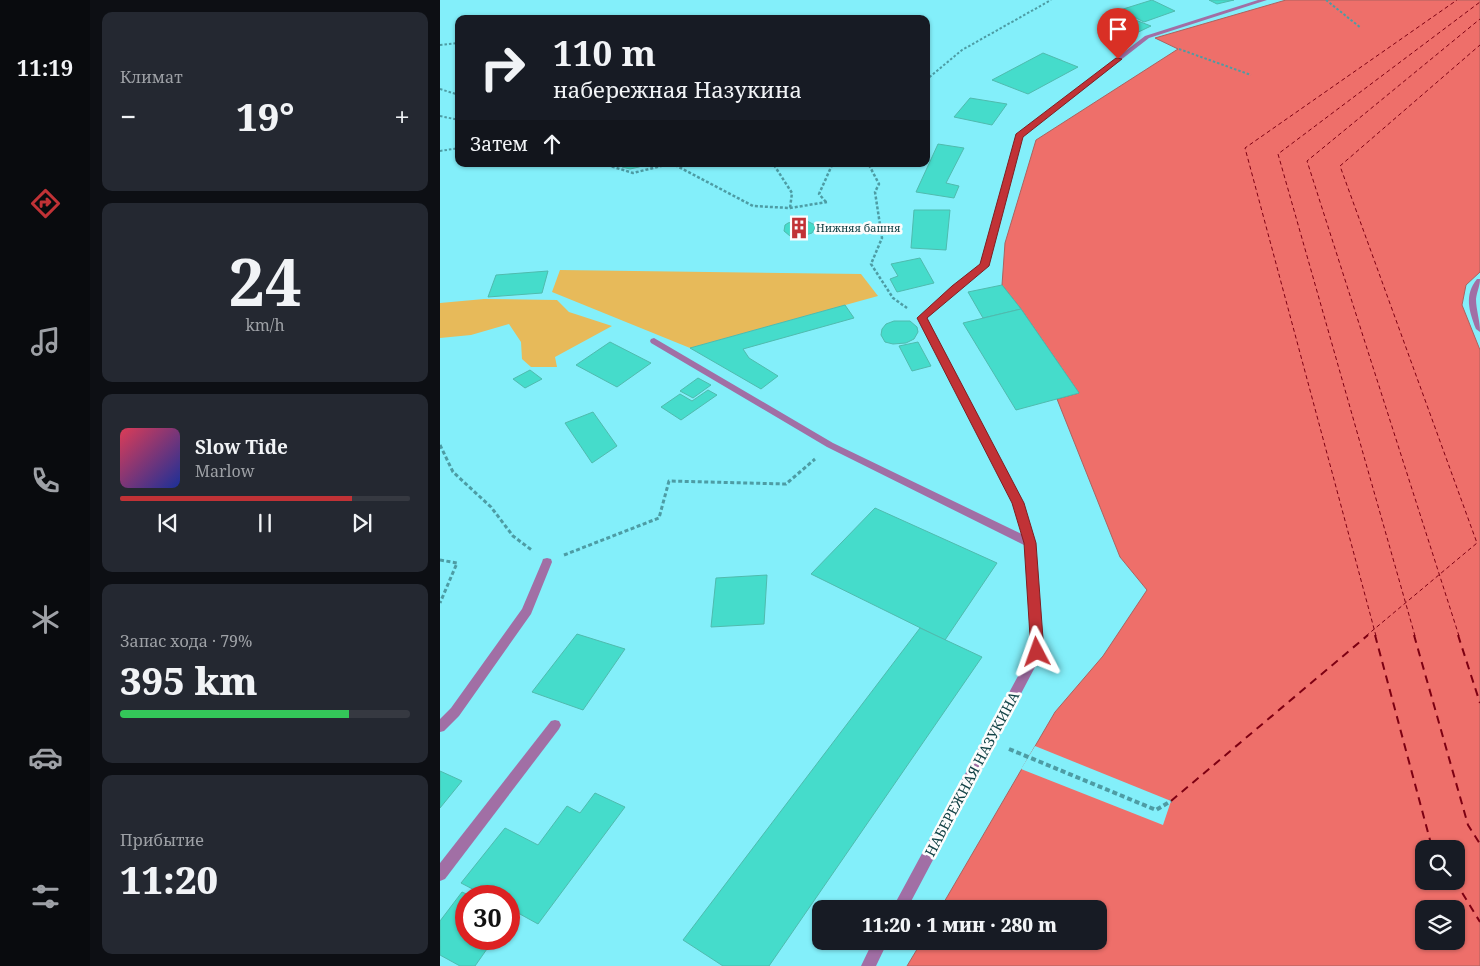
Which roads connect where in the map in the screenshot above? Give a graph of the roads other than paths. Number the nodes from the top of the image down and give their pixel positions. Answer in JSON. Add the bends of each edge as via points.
{"nodes":[{"id":1,"x":1264,"y":0,"type":"edge"},
{"id":2,"x":1480,"y":281,"type":"edge"},
{"id":3,"x":1480,"y":329,"type":"edge"},
{"id":4,"x":654,"y":341,"type":"dead end"},
{"id":5,"x":1030,"y":543,"type":"junction"},
{"id":6,"x":547,"y":562,"type":"road end"},
{"id":7,"x":555,"y":725,"type":"dead end"},
{"id":8,"x":440,"y":727,"type":"edge"},
{"id":9,"x":440,"y":874,"type":"edge"},
{"id":10,"x":904,"y":900,"type":"edge"},
{"id":11,"x":876,"y":950,"type":"edge"},
{"id":12,"x":868,"y":966,"type":"edge"}],
"edges":[{"from":1,"to":5,"type":"street","name":"НАБЕРЕЖНАЯ НАЗУКИНА","via":[[1147,37],[1019,136],[984,266],[922,318],[1001,467],[1018,503]]},
{"from":2,"to":3,"type":"street","via":[[1475,286],[1471,306]]},
{"from":4,"to":5,"type":"street","via":[[830,445]]},
{"from":5,"to":10,"type":"street","name":"НАБЕРЕЖНАЯ НАЗУКИНА","via":[[1037,652]]},
{"from":6,"to":8,"type":"street","via":[[527,610],[455,712]]},
{"from":7,"to":9,"type":"street"},
{"from":11,"to":12,"type":"street"}]}
